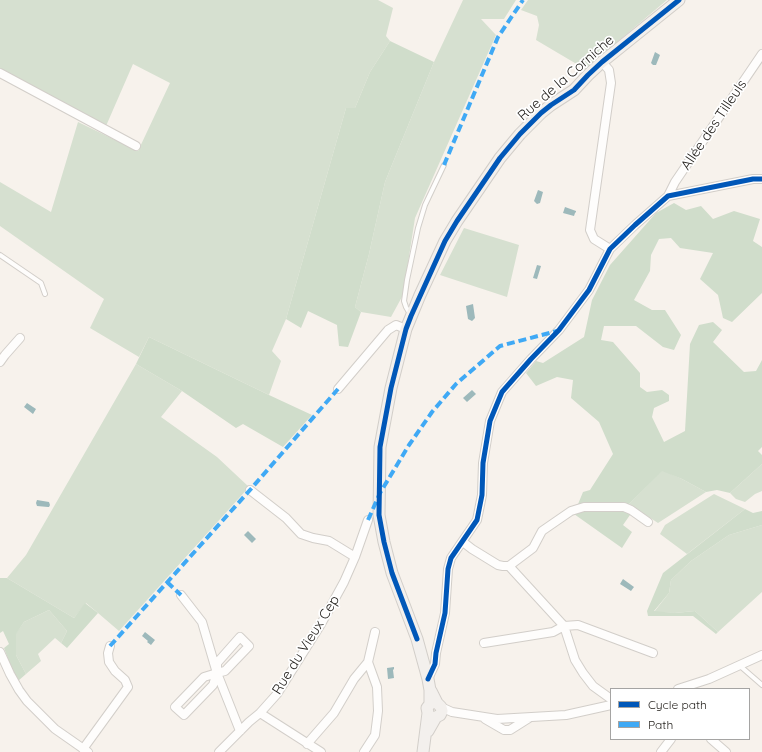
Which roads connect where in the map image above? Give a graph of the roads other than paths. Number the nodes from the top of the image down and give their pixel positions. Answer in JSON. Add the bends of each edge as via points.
{"nodes":[{"id":1,"x":679,"y":0,"type":"edge"},
{"id":2,"x":762,"y":54,"type":"edge"},
{"id":3,"x":602,"y":62,"type":"junction"},
{"id":4,"x":0,"y":73,"type":"edge"},
{"id":5,"x":136,"y":146,"type":"dead end"},
{"id":6,"x":444,"y":164,"type":"dead end"},
{"id":7,"x":762,"y":179,"type":"edge"},
{"id":8,"x":668,"y":196,"type":"junction"},
{"id":9,"x":610,"y":250,"type":"junction"},
{"id":10,"x":0,"y":255,"type":"edge"},
{"id":11,"x":45,"y":294,"type":"dead end"},
{"id":12,"x":411,"y":316,"type":"junction"},
{"id":13,"x":406,"y":330,"type":"junction"},
{"id":14,"x":20,"y":338,"type":"dead end"},
{"id":15,"x":0,"y":362,"type":"edge"},
{"id":16,"x":338,"y":389,"type":"dead end"},
{"id":17,"x":250,"y":490,"type":"dead end"},
{"id":18,"x":368,"y":520,"type":"dead end"},
{"id":19,"x":648,"y":522,"type":"dead end"},
{"id":20,"x":463,"y":542,"type":"junction"},
{"id":21,"x":355,"y":557,"type":"junction"},
{"id":22,"x":509,"y":566,"type":"junction"},
{"id":23,"x":181,"y":595,"type":"dead end"},
{"id":24,"x":564,"y":626,"type":"junction"},
{"id":25,"x":375,"y":632,"type":"dead end"},
{"id":26,"x":484,"y":643,"type":"dead end"},
{"id":27,"x":110,"y":646,"type":"dead end"},
{"id":28,"x":0,"y":652,"type":"edge"},
{"id":29,"x":653,"y":653,"type":"dead end"},
{"id":30,"x":762,"y":655,"type":"edge"},
{"id":31,"x":2,"y":661,"type":"edge"},
{"id":32,"x":368,"y":662,"type":"junction"},
{"id":33,"x":739,"y":664,"type":"junction"},
{"id":34,"x":217,"y":674,"type":"junction"},
{"id":35,"x":429,"y":684,"type":"junction"},
{"id":36,"x":762,"y":685,"type":"edge"},
{"id":37,"x":681,"y":688,"type":"edge"},
{"id":38,"x":610,"y":699,"type":"edge"},
{"id":39,"x":610,"y":705,"type":"edge"},
{"id":40,"x":435,"y":710,"type":"junction"},
{"id":41,"x":260,"y":713,"type":"junction"},
{"id":42,"x":481,"y":716,"type":"junction"},
{"id":43,"x":530,"y":717,"type":"junction"},
{"id":44,"x":240,"y":731,"type":"junction"},
{"id":45,"x":669,"y":740,"type":"edge"},
{"id":46,"x":712,"y":740,"type":"edge"},
{"id":47,"x":307,"y":744,"type":"junction"},
{"id":48,"x":85,"y":750,"type":"edge"},
{"id":49,"x":219,"y":752,"type":"edge"},
{"id":50,"x":321,"y":752,"type":"edge"},
{"id":51,"x":364,"y":752,"type":"edge"},
{"id":52,"x":423,"y":752,"type":"edge"},
{"id":53,"x":661,"y":752,"type":"edge"},
{"id":54,"x":726,"y":752,"type":"edge"}],
"edges":[{"from":1,"to":3,"type":"main road","name":"Rue de la Corniche"},
{"from":2,"to":8,"type":"street","name":"Allée des Tilleuls"},
{"from":3,"to":9,"type":"street","via":[[609,70],[611,84],[590,230],[594,239]]},
{"from":3,"to":12,"type":"main road","name":"Rue de la Corniche","via":[[574,90],[541,113],[500,158],[445,241]]},
{"from":4,"to":5,"type":"street"},
{"from":6,"to":12,"type":"lane","via":[[425,205],[418,228],[404,300]]},
{"from":7,"to":8,"type":"street"},
{"from":8,"to":9,"type":"street"},
{"from":9,"to":20,"type":"street","via":[[589,290],[559,330],[502,392],[490,421],[477,520]]},
{"from":10,"to":11,"type":"lane","via":[[41,284]]},
{"from":12,"to":13,"type":"main road","name":"Rue de la Corniche"},
{"from":13,"to":16,"type":"street","via":[[396,325],[388,330]]},
{"from":13,"to":35,"type":"main road","name":"Rue de la Corniche","via":[[391,388],[380,447],[380,515],[392,573],[416,638]]},
{"from":14,"to":15,"type":"street"},
{"from":17,"to":21,"type":"street","via":[[286,518],[301,534],[329,541]]},
{"from":18,"to":21,"type":"street","name":"Rue du Vieux Cep"},
{"from":19,"to":22,"type":"street","via":[[624,507],[584,507],[571,512],[542,531],[533,548]]},
{"from":20,"to":22,"type":"street","via":[[498,565]]},
{"from":20,"to":35,"type":"street","via":[[451,558],[448,568],[445,613]]},
{"from":21,"to":41,"type":"street","name":"Rue du Vieux Cep","via":[[322,624],[277,694]]},
{"from":22,"to":24,"type":"street"},
{"from":23,"to":34,"type":"street","via":[[202,622]]},
{"from":24,"to":26,"type":"street","via":[[553,632]]},
{"from":24,"to":29,"type":"street","via":[[578,625]]},
{"from":24,"to":38,"type":"street","via":[[583,673],[593,686]]},
{"from":25,"to":32,"type":"street"},
{"from":27,"to":48,"type":"street","via":[[109,662],[128,687]]},
{"from":28,"to":31,"type":"street"},
{"from":30,"to":33,"type":"street"},
{"from":31,"to":48,"type":"street","via":[[19,690],[39,714]]},
{"from":32,"to":47,"type":"street","via":[[354,679],[334,713]]},
{"from":32,"to":51,"type":"street","via":[[377,687],[378,711],[375,735]]},
{"from":33,"to":36,"type":"lane"},
{"from":33,"to":37,"type":"street","via":[[709,679]]},
{"from":34,"to":34,"type":"street","via":[[225,671],[249,646],[240,637],[217,663]]},
{"from":34,"to":34,"type":"street","via":[[213,684],[184,715],[175,707],[204,677]]},
{"from":34,"to":44,"type":"street"},
{"from":35,"to":40,"type":"main road","name":"Rue de la Corniche"},
{"from":39,"to":43,"type":"street","via":[[566,715]]},
{"from":40,"to":42,"type":"street"},
{"from":40,"to":52,"type":"main road","via":[[425,735]]},
{"from":41,"to":44,"type":"street","name":"Rue du Vieux Cep"},
{"from":41,"to":47,"type":"street"},
{"from":42,"to":43,"type":"street","via":[[497,719]]},
{"from":42,"to":43,"type":"street","via":[[504,730],[510,730]]},
{"from":44,"to":49,"type":"street","name":"Rue du Vieux Cep"},
{"from":45,"to":53,"type":"street"},
{"from":46,"to":54,"type":"street"},
{"from":47,"to":50,"type":"street"}]}
